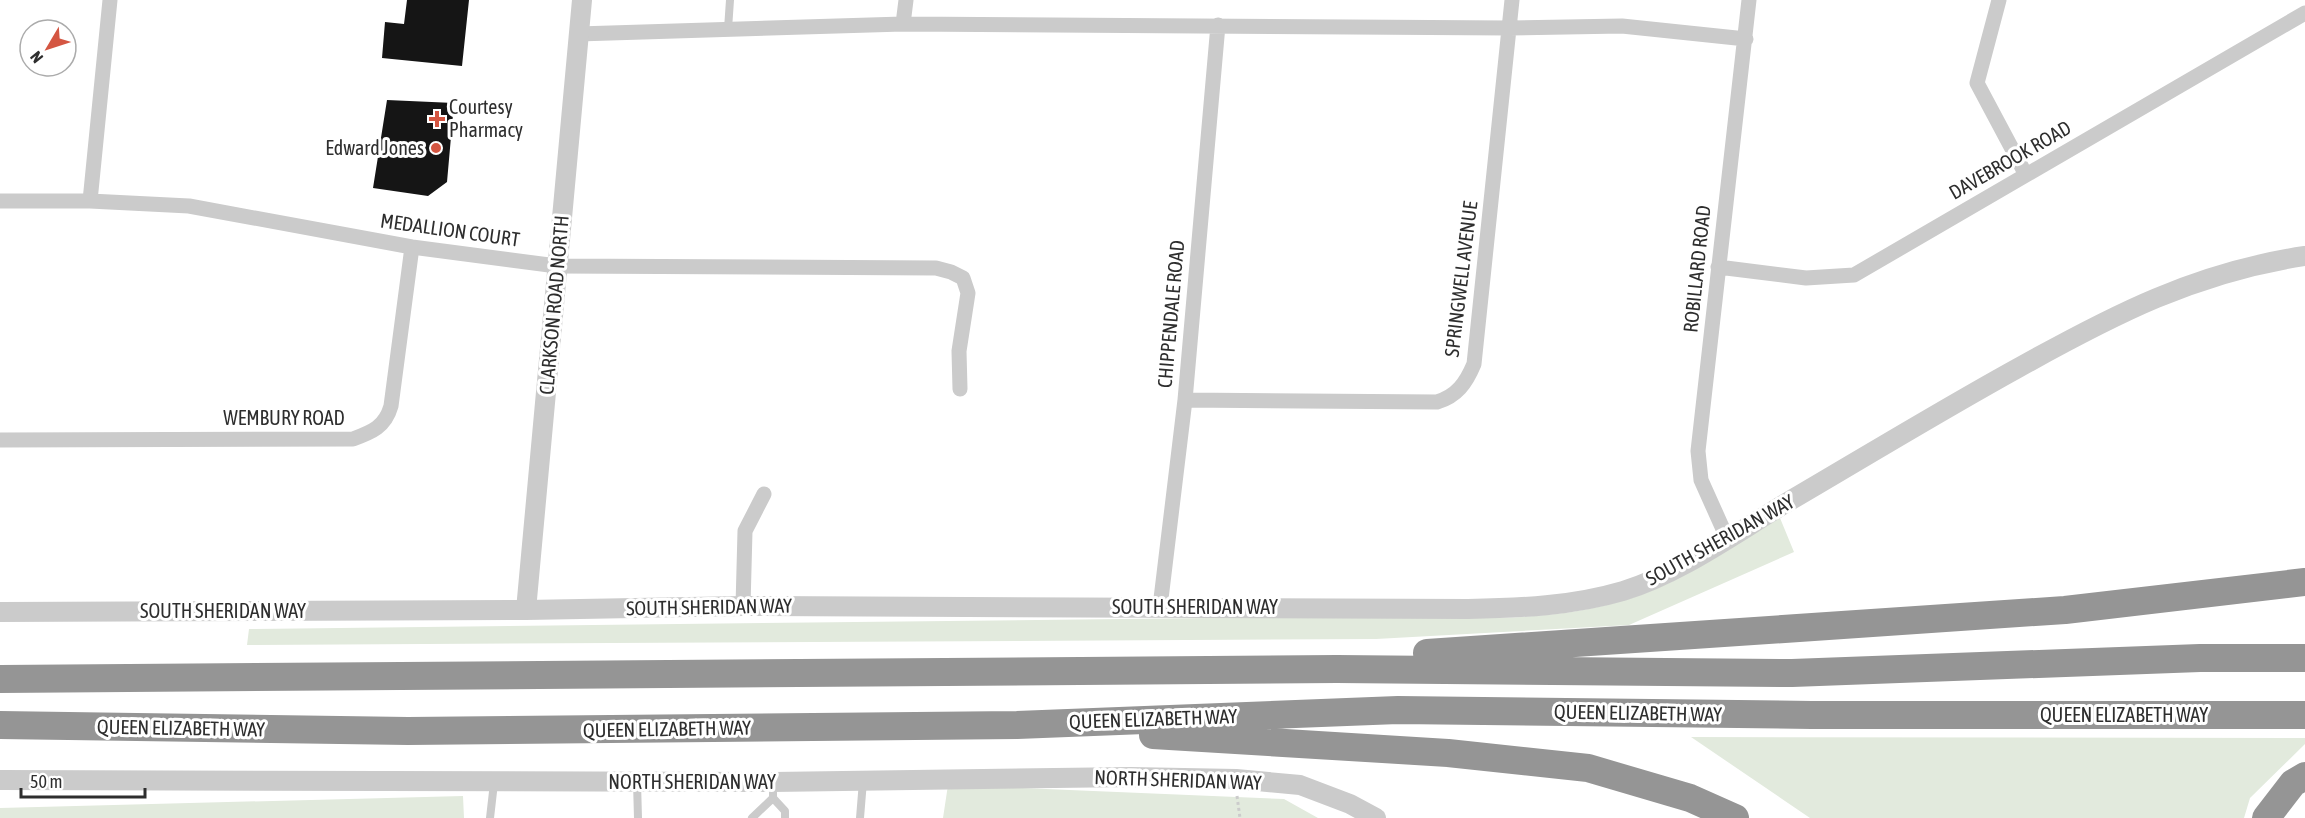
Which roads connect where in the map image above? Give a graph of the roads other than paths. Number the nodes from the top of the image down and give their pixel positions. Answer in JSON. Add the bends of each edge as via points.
{"nodes":[{"id":1,"x":110,"y":0,"type":"edge"},
{"id":2,"x":582,"y":0,"type":"edge"},
{"id":3,"x":730,"y":0,"type":"edge"},
{"id":4,"x":906,"y":0,"type":"edge"},
{"id":5,"x":1512,"y":0,"type":"edge"},
{"id":6,"x":1749,"y":0,"type":"edge"},
{"id":7,"x":2000,"y":0,"type":"edge"},
{"id":8,"x":2305,"y":13,"type":"edge"},
{"id":9,"x":903,"y":24,"type":"junction"},
{"id":10,"x":1218,"y":25,"type":"junction"},
{"id":11,"x":1509,"y":28,"type":"junction"},
{"id":12,"x":728,"y":29,"type":"junction"},
{"id":13,"x":578,"y":34,"type":"junction"},
{"id":14,"x":1746,"y":39,"type":"junction"},
{"id":15,"x":2026,"y":175,"type":"junction"},
{"id":16,"x":0,"y":201,"type":"edge"},
{"id":17,"x":90,"y":201,"type":"junction"},
{"id":18,"x":412,"y":247,"type":"junction"},
{"id":19,"x":2305,"y":256,"type":"edge"},
{"id":20,"x":557,"y":266,"type":"junction"},
{"id":21,"x":1718,"y":267,"type":"junction"},
{"id":22,"x":960,"y":389,"type":"dead end"},
{"id":23,"x":1185,"y":400,"type":"junction"},
{"id":24,"x":0,"y":440,"type":"edge"},
{"id":25,"x":764,"y":494,"type":"dead end"},
{"id":26,"x":1727,"y":538,"type":"junction"},
{"id":27,"x":2305,"y":582,"type":"edge"},
{"id":28,"x":743,"y":606,"type":"junction"},
{"id":29,"x":1160,"y":607,"type":"junction"},
{"id":30,"x":526,"y":610,"type":"junction"},
{"id":31,"x":0,"y":612,"type":"edge"},
{"id":32,"x":2305,"y":658,"type":"edge"},
{"id":33,"x":1337,"y":669,"type":"junction"},
{"id":34,"x":0,"y":679,"type":"edge"},
{"id":35,"x":2305,"y":714,"type":"edge"},
{"id":36,"x":0,"y":725,"type":"edge"},
{"id":37,"x":1017,"y":725,"type":"junction"},
{"id":38,"x":2305,"y":776,"type":"edge"},
{"id":39,"x":0,"y":780,"type":"edge"},
{"id":40,"x":863,"y":780,"type":"junction"},
{"id":41,"x":637,"y":782,"type":"junction"},
{"id":42,"x":494,"y":783,"type":"junction"},
{"id":43,"x":773,"y":790,"type":"junction"},
{"id":44,"x":490,"y":818,"type":"edge"},
{"id":45,"x":638,"y":818,"type":"edge"},
{"id":46,"x":752,"y":818,"type":"edge"},
{"id":47,"x":785,"y":818,"type":"edge"},
{"id":48,"x":860,"y":818,"type":"edge"},
{"id":49,"x":1376,"y":818,"type":"edge"},
{"id":50,"x":1735,"y":818,"type":"edge"},
{"id":51,"x":2266,"y":818,"type":"edge"}],
"edges":[{"from":1,"to":17,"type":"street"},
{"from":2,"to":13,"type":"street","name":"CLARKSON ROAD NORTH"},
{"from":3,"to":12,"type":"lane"},
{"from":4,"to":9,"type":"street"},
{"from":5,"to":11,"type":"street","name":"SPRINGWELL AVENUE"},
{"from":6,"to":14,"type":"street","name":"ROBILLARD ROAD"},
{"from":7,"to":15,"type":"street","via":[[1977,83]]},
{"from":8,"to":15,"type":"street","name":"DAVEBROOK ROAD"},
{"from":9,"to":10,"type":"street"},
{"from":9,"to":12,"type":"street"},
{"from":10,"to":11,"type":"street"},
{"from":10,"to":23,"type":"street","name":"CHIPPENDALE ROAD"},
{"from":11,"to":14,"type":"street","via":[[1622,26]]},
{"from":11,"to":23,"type":"street","name":"SPRINGWELL AVENUE","via":[[1474,364],[1466,382],[1450,398],[1437,402]]},
{"from":12,"to":13,"type":"street"},
{"from":13,"to":20,"type":"street","name":"CLARKSON ROAD NORTH"},
{"from":14,"to":21,"type":"street","name":"ROBILLARD ROAD"},
{"from":15,"to":21,"type":"street","name":"DAVEBROOK ROAD","via":[[1854,275],[1806,278]]},
{"from":16,"to":17,"type":"street","name":"MEDALLION COURT"},
{"from":17,"to":18,"type":"street","name":"MEDALLION COURT","via":[[189,206]]},
{"from":18,"to":20,"type":"street","name":"MEDALLION COURT"},
{"from":18,"to":24,"type":"street","name":"WEMBURY ROAD","via":[[391,406],[388,418],[375,431],[353,439]]},
{"from":19,"to":26,"type":"street","name":"SOUTH SHERIDAN WAY","via":[[2240,268],[2179,287],[2117,314],[1988,384]]},
{"from":20,"to":22,"type":"street","name":"MEDALLION COURT","via":[[936,268],[951,272],[963,278],[968,293],[959,351]]},
{"from":20,"to":30,"type":"street","name":"CLARKSON ROAD NORTH"},
{"from":21,"to":26,"type":"street","name":"ROBILLARD ROAD","via":[[1698,451],[1701,480]]},
{"from":23,"to":29,"type":"street","name":"CHIPPENDALE ROAD"},
{"from":25,"to":28,"type":"street","via":[[746,531]]},
{"from":26,"to":29,"type":"street","name":"SOUTH SHERIDAN WAY","via":[[1651,580],[1566,604],[1468,609]]},
{"from":27,"to":33,"type":"highway","via":[[2065,610],[1377,656]]},
{"from":28,"to":29,"type":"street","name":"SOUTH SHERIDAN WAY"},
{"from":28,"to":30,"type":"street","name":"SOUTH SHERIDAN WAY"},
{"from":30,"to":31,"type":"street","name":"SOUTH SHERIDAN WAY"},
{"from":32,"to":33,"type":"highway","name":"QUEEN ELIZABETH WAY","via":[[2200,658],[1792,673]]},
{"from":33,"to":34,"type":"highway","name":"QUEEN ELIZABETH WAY"},
{"from":35,"to":37,"type":"highway","name":"QUEEN ELIZABETH WAY","via":[[1812,715],[1398,710]]},
{"from":36,"to":37,"type":"highway","name":"QUEEN ELIZABETH WAY","via":[[408,731]]},
{"from":37,"to":50,"type":"highway","via":[[1448,753],[1588,768],[1690,798]]},
{"from":38,"to":51,"type":"highway","via":[[2294,783]]},
{"from":39,"to":42,"type":"street","name":"NORTH SHERIDAN WAY"},
{"from":40,"to":43,"type":"street","name":"NORTH SHERIDAN WAY"},
{"from":40,"to":48,"type":"lane"},
{"from":40,"to":49,"type":"street","name":"NORTH SHERIDAN WAY","via":[[1236,779],[1300,785]]},
{"from":41,"to":42,"type":"street","name":"NORTH SHERIDAN WAY"},
{"from":41,"to":43,"type":"street","name":"NORTH SHERIDAN WAY"},
{"from":41,"to":45,"type":"lane"},
{"from":42,"to":44,"type":"lane"},
{"from":43,"to":46,"type":"lane"},
{"from":43,"to":47,"type":"lane"}]}
